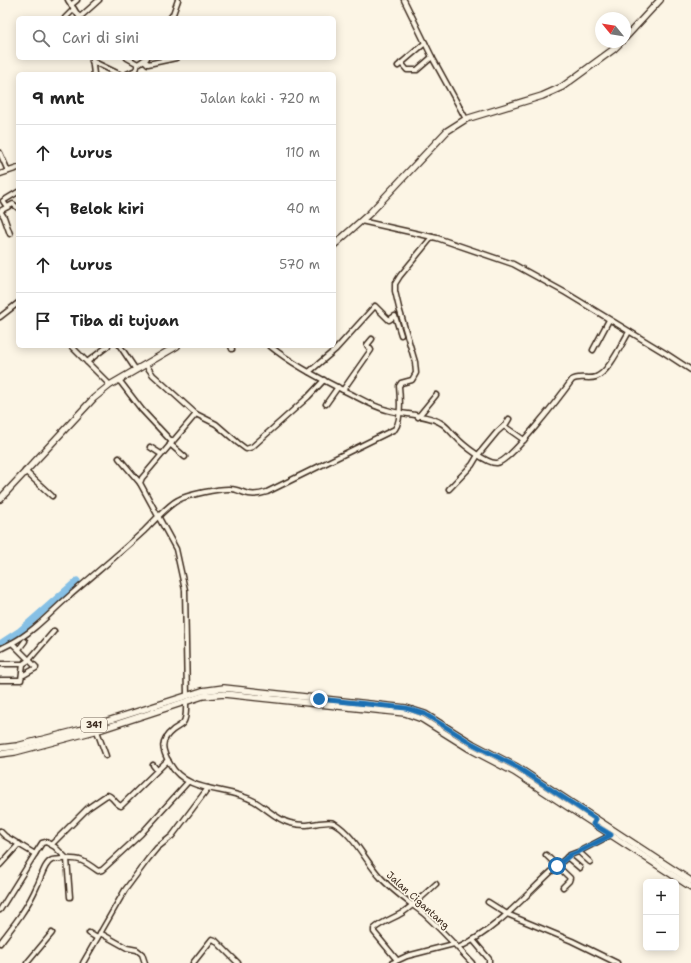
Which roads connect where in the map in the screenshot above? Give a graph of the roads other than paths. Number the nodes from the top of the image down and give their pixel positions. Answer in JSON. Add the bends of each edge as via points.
{"nodes":[{"id":1,"x":68,"y":0,"type":"edge"},
{"id":2,"x":77,"y":0,"type":"edge"},
{"id":3,"x":99,"y":0,"type":"edge"},
{"id":4,"x":178,"y":0,"type":"edge"},
{"id":5,"x":404,"y":0,"type":"edge"},
{"id":6,"x":660,"y":0,"type":"edge"},
{"id":7,"x":71,"y":5,"type":"junction"},
{"id":8,"x":74,"y":9,"type":"junction"},
{"id":9,"x":67,"y":16,"type":"edge"},
{"id":10,"x":79,"y":16,"type":"edge"},
{"id":11,"x":82,"y":16,"type":"edge"},
{"id":12,"x":172,"y":16,"type":"edge"},
{"id":13,"x":631,"y":31,"type":"edge"},
{"id":14,"x":425,"y":43,"type":"junction"},
{"id":15,"x":615,"y":48,"type":"edge"},
{"id":16,"x":432,"y":57,"type":"junction"},
{"id":17,"x":92,"y":60,"type":"edge"},
{"id":18,"x":94,"y":60,"type":"edge"},
{"id":19,"x":131,"y":60,"type":"edge"},
{"id":20,"x":144,"y":60,"type":"edge"},
{"id":21,"x":146,"y":60,"type":"edge"},
{"id":22,"x":167,"y":60,"type":"edge"},
{"id":23,"x":138,"y":64,"type":"junction"},
{"id":24,"x":94,"y":72,"type":"edge"},
{"id":25,"x":115,"y":72,"type":"edge"},
{"id":26,"x":132,"y":72,"type":"edge"},
{"id":27,"x":466,"y":119,"type":"junction"},
{"id":28,"x":0,"y":153,"type":"edge"},
{"id":29,"x":16,"y":169,"type":"edge"},
{"id":30,"x":8,"y":171,"type":"junction"},
{"id":31,"x":0,"y":174,"type":"edge"},
{"id":32,"x":16,"y":193,"type":"edge"},
{"id":33,"x":16,"y":202,"type":"edge"},
{"id":34,"x":13,"y":204,"type":"junction"},
{"id":35,"x":16,"y":206,"type":"edge"},
{"id":36,"x":7,"y":207,"type":"junction"},
{"id":37,"x":361,"y":220,"type":"junction"},
{"id":38,"x":10,"y":234,"type":"dead end"},
{"id":39,"x":432,"y":237,"type":"junction"},
{"id":40,"x":336,"y":243,"type":"edge"},
{"id":41,"x":16,"y":304,"type":"edge"},
{"id":42,"x":0,"y":316,"type":"edge"},
{"id":43,"x":609,"y":320,"type":"junction"},
{"id":44,"x":401,"y":329,"type":"junction"},
{"id":45,"x":629,"y":332,"type":"junction"},
{"id":46,"x":401,"y":335,"type":"dead end"},
{"id":47,"x":372,"y":339,"type":"dead end"},
{"id":48,"x":74,"y":348,"type":"edge"},
{"id":49,"x":105,"y":348,"type":"edge"},
{"id":50,"x":121,"y":348,"type":"edge"},
{"id":51,"x":174,"y":348,"type":"edge"},
{"id":52,"x":275,"y":348,"type":"edge"},
{"id":53,"x":592,"y":350,"type":"dead end"},
{"id":54,"x":87,"y":362,"type":"junction"},
{"id":55,"x":146,"y":365,"type":"junction"},
{"id":56,"x":136,"y":370,"type":"junction"},
{"id":57,"x":691,"y":370,"type":"edge"},
{"id":58,"x":309,"y":372,"type":"junction"},
{"id":59,"x":119,"y":380,"type":"junction"},
{"id":60,"x":324,"y":380,"type":"junction"},
{"id":61,"x":110,"y":385,"type":"junction"},
{"id":62,"x":338,"y":388,"type":"junction"},
{"id":63,"x":343,"y":390,"type":"junction"},
{"id":64,"x":436,"y":395,"type":"dead end"},
{"id":65,"x":326,"y":404,"type":"dead end"},
{"id":66,"x":397,"y":413,"type":"junction"},
{"id":67,"x":196,"y":414,"type":"junction"},
{"id":68,"x":418,"y":417,"type":"junction"},
{"id":69,"x":509,"y":419,"type":"dead end"},
{"id":70,"x":504,"y":426,"type":"junction"},
{"id":71,"x":524,"y":440,"type":"junction"},
{"id":72,"x":171,"y":443,"type":"junction"},
{"id":73,"x":150,"y":447,"type":"dead end"},
{"id":74,"x":161,"y":454,"type":"junction"},
{"id":75,"x":478,"y":455,"type":"junction"},
{"id":76,"x":186,"y":457,"type":"dead end"},
{"id":77,"x":119,"y":458,"type":"dead end"},
{"id":78,"x":26,"y":471,"type":"junction"},
{"id":79,"x":140,"y":483,"type":"junction"},
{"id":80,"x":449,"y":489,"type":"dead end"},
{"id":81,"x":52,"y":496,"type":"dead end"},
{"id":82,"x":0,"y":499,"type":"edge"},
{"id":83,"x":159,"y":518,"type":"junction"},
{"id":84,"x":54,"y":631,"type":"dead end"},
{"id":85,"x":25,"y":641,"type":"dead end"},
{"id":86,"x":12,"y":643,"type":"junction"},
{"id":87,"x":19,"y":648,"type":"junction"},
{"id":88,"x":0,"y":649,"type":"edge"},
{"id":89,"x":29,"y":660,"type":"junction"},
{"id":90,"x":0,"y":664,"type":"edge"},
{"id":91,"x":22,"y":664,"type":"junction"},
{"id":92,"x":22,"y":676,"type":"junction"},
{"id":93,"x":0,"y":680,"type":"edge"},
{"id":94,"x":187,"y":699,"type":"junction"},
{"id":95,"x":115,"y":722,"type":"junction"},
{"id":96,"x":97,"y":731,"type":"junction"},
{"id":97,"x":0,"y":748,"type":"edge"},
{"id":98,"x":0,"y":754,"type":"edge"},
{"id":99,"x":106,"y":756,"type":"dead end"},
{"id":100,"x":168,"y":760,"type":"junction"},
{"id":101,"x":153,"y":765,"type":"dead end"},
{"id":102,"x":157,"y":770,"type":"junction"},
{"id":103,"x":188,"y":782,"type":"junction"},
{"id":104,"x":208,"y":788,"type":"junction"},
{"id":105,"x":595,"y":821,"type":"junction"},
{"id":106,"x":0,"y":831,"type":"edge"},
{"id":107,"x":611,"y":835,"type":"junction"},
{"id":108,"x":19,"y":844,"type":"junction"},
{"id":109,"x":52,"y":844,"type":"junction"},
{"id":110,"x":579,"y":852,"type":"junction"},
{"id":111,"x":35,"y":854,"type":"junction"},
{"id":112,"x":546,"y":855,"type":"dead end"},
{"id":113,"x":567,"y":857,"type":"junction"},
{"id":114,"x":67,"y":859,"type":"junction"},
{"id":115,"x":590,"y":862,"type":"dead end"},
{"id":116,"x":0,"y":865,"type":"edge"},
{"id":117,"x":557,"y":866,"type":"junction"},
{"id":118,"x":580,"y":868,"type":"dead end"},
{"id":119,"x":691,"y":881,"type":"edge"},
{"id":120,"x":436,"y":884,"type":"dead end"},
{"id":121,"x":563,"y":887,"type":"dead end"},
{"id":122,"x":691,"y":887,"type":"edge"},
{"id":123,"x":70,"y":897,"type":"dead end"},
{"id":124,"x":488,"y":902,"type":"dead end"},
{"id":125,"x":413,"y":905,"type":"junction"},
{"id":126,"x":0,"y":910,"type":"edge"},
{"id":127,"x":506,"y":914,"type":"junction"},
{"id":128,"x":52,"y":933,"type":"dead end"},
{"id":129,"x":89,"y":933,"type":"dead end"},
{"id":130,"x":100,"y":933,"type":"junction"},
{"id":131,"x":97,"y":938,"type":"junction"},
{"id":132,"x":473,"y":940,"type":"junction"},
{"id":133,"x":0,"y":943,"type":"edge"},
{"id":134,"x":454,"y":944,"type":"junction"},
{"id":135,"x":458,"y":948,"type":"junction"},
{"id":136,"x":397,"y":960,"type":"junction"},
{"id":137,"x":27,"y":963,"type":"edge"},
{"id":138,"x":82,"y":963,"type":"edge"},
{"id":139,"x":145,"y":963,"type":"edge"},
{"id":140,"x":193,"y":963,"type":"edge"},
{"id":141,"x":238,"y":963,"type":"edge"},
{"id":142,"x":392,"y":963,"type":"edge"},
{"id":143,"x":472,"y":963,"type":"edge"},
{"id":144,"x":489,"y":963,"type":"edge"},
{"id":145,"x":617,"y":963,"type":"edge"}],
"edges":[{"from":1,"to":7,"type":"street"},
{"from":2,"to":7,"type":"street"},
{"from":3,"to":11,"type":"street"},
{"from":4,"to":12,"type":"street"},
{"from":5,"to":14,"type":"street"},
{"from":6,"to":13,"type":"main road"},
{"from":7,"to":8,"type":"street"},
{"from":8,"to":9,"type":"street"},
{"from":8,"to":10,"type":"street"},
{"from":14,"to":16,"type":"street"},
{"from":14,"to":16,"type":"street","via":[[399,64],[406,70],[416,70]]},
{"from":15,"to":27,"type":"main road","via":[[562,86],[542,96]]},
{"from":16,"to":27,"type":"street"},
{"from":17,"to":24,"type":"street"},
{"from":18,"to":25,"type":"street"},
{"from":19,"to":23,"type":"street"},
{"from":20,"to":23,"type":"street"},
{"from":21,"to":22,"type":"street","via":[[148,64]]},
{"from":23,"to":26,"type":"street","via":[[136,70]]},
{"from":27,"to":37,"type":"main road","via":[[447,131]]},
{"from":28,"to":30,"type":"street"},
{"from":29,"to":30,"type":"street"},
{"from":30,"to":31,"type":"street"},
{"from":32,"to":36,"type":"street","via":[[3,201]]},
{"from":33,"to":34,"type":"street"},
{"from":34,"to":35,"type":"street"},
{"from":34,"to":36,"type":"street"},
{"from":36,"to":38,"type":"street","via":[[0,211]]},
{"from":37,"to":39,"type":"street"},
{"from":37,"to":40,"type":"main road"},
{"from":39,"to":43,"type":"street","via":[[513,264]]},
{"from":39,"to":44,"type":"street","via":[[395,284]]},
{"from":41,"to":42,"type":"street"},
{"from":43,"to":45,"type":"street"},
{"from":43,"to":53,"type":"street"},
{"from":44,"to":46,"type":"street"},
{"from":44,"to":58,"type":"street","via":[[395,316],[389,320],[375,306],[336,349]]},
{"from":44,"to":66,"type":"street","via":[[415,362],[416,373],[412,380],[399,386]]},
{"from":45,"to":57,"type":"street"},
{"from":45,"to":71,"type":"street","via":[[604,371],[597,376],[572,380]]},
{"from":47,"to":63,"type":"street","via":[[367,345],[371,350]]},
{"from":48,"to":54,"type":"street"},
{"from":49,"to":54,"type":"street"},
{"from":50,"to":56,"type":"street"},
{"from":51,"to":55,"type":"main road"},
{"from":52,"to":58,"type":"street"},
{"from":54,"to":61,"type":"street"},
{"from":55,"to":56,"type":"main road"},
{"from":55,"to":67,"type":"street","via":[[153,376]]},
{"from":56,"to":59,"type":"main road"},
{"from":58,"to":60,"type":"street"},
{"from":59,"to":61,"type":"main road"},
{"from":59,"to":72,"type":"street"},
{"from":60,"to":62,"type":"street"},
{"from":60,"to":67,"type":"street","via":[[252,447],[246,448],[216,424]]},
{"from":61,"to":78,"type":"main road","via":[[94,398]]},
{"from":62,"to":63,"type":"street"},
{"from":62,"to":65,"type":"street"},
{"from":63,"to":66,"type":"street"},
{"from":64,"to":68,"type":"street"},
{"from":66,"to":68,"type":"street"},
{"from":66,"to":83,"type":"street","via":[[398,422],[395,429],[267,492],[248,494],[226,489],[187,497],[170,505]]},
{"from":67,"to":72,"type":"street"},
{"from":68,"to":75,"type":"street","via":[[440,422]]},
{"from":69,"to":70,"type":"street"},
{"from":70,"to":71,"type":"street"},
{"from":70,"to":75,"type":"street"},
{"from":71,"to":75,"type":"street","via":[[506,459],[497,463]]},
{"from":72,"to":74,"type":"street"},
{"from":72,"to":76,"type":"street"},
{"from":73,"to":74,"type":"street"},
{"from":74,"to":79,"type":"street"},
{"from":75,"to":80,"type":"street"},
{"from":77,"to":79,"type":"street"},
{"from":78,"to":81,"type":"street"},
{"from":78,"to":82,"type":"main road"},
{"from":79,"to":83,"type":"street"},
{"from":83,"to":86,"type":"street","via":[[39,624]]},
{"from":83,"to":94,"type":"street","via":[[176,548],[185,590]]},
{"from":84,"to":89,"type":"street"},
{"from":85,"to":87,"type":"street"},
{"from":86,"to":87,"type":"street"},
{"from":86,"to":88,"type":"street"},
{"from":87,"to":89,"type":"street"},
{"from":89,"to":91,"type":"street"},
{"from":89,"to":92,"type":"street","via":[[36,668]]},
{"from":90,"to":91,"type":"street"},
{"from":91,"to":92,"type":"street"},
{"from":92,"to":93,"type":"street","via":[[20,680]]},
{"from":94,"to":95,"type":"main road","number":"341"},
{"from":94,"to":100,"type":"street","name":"Jalan Cigantang","via":[[185,718],[163,741]]},
{"from":94,"to":105,"type":"main road","number":"341","via":[[202,690],[224,688],[265,696],[405,714],[422,719],[459,738]]},
{"from":95,"to":96,"type":"main road","number":"341"},
{"from":95,"to":97,"type":"main road","number":"341"},
{"from":96,"to":98,"type":"main road","number":"341"},
{"from":96,"to":99,"type":"street"},
{"from":100,"to":102,"type":"street"},
{"from":100,"to":103,"type":"street","name":"Jalan Cigantang","via":[[176,774]]},
{"from":101,"to":102,"type":"street"},
{"from":102,"to":109,"type":"street","via":[[121,806],[108,794],[91,805]]},
{"from":103,"to":104,"type":"street","name":"Jalan Cigantang"},
{"from":103,"to":114,"type":"street","via":[[142,834],[105,868],[98,871],[84,861]]},
{"from":104,"to":125,"type":"street","name":"Jalan Cigantang","via":[[237,794],[253,801],[287,823],[334,823],[359,848],[381,878]]},
{"from":104,"to":130,"type":"street","via":[[172,836],[148,859],[125,890]]},
{"from":105,"to":107,"type":"main road","number":"341"},
{"from":105,"to":119,"type":"main road","number":"341"},
{"from":106,"to":108,"type":"street"},
{"from":107,"to":110,"type":"street"},
{"from":107,"to":122,"type":"main road","number":"341"},
{"from":108,"to":111,"type":"street"},
{"from":108,"to":116,"type":"street"},
{"from":109,"to":111,"type":"street","via":[[42,843]]},
{"from":109,"to":114,"type":"street"},
{"from":110,"to":113,"type":"street"},
{"from":110,"to":115,"type":"street"},
{"from":111,"to":126,"type":"street"},
{"from":112,"to":117,"type":"street"},
{"from":113,"to":117,"type":"street"},
{"from":113,"to":118,"type":"street"},
{"from":114,"to":123,"type":"street"},
{"from":114,"to":133,"type":"street","via":[[54,860],[48,864],[31,899]]},
{"from":117,"to":121,"type":"street","via":[[570,879]]},
{"from":117,"to":127,"type":"street"},
{"from":120,"to":125,"type":"street"},
{"from":124,"to":127,"type":"street"},
{"from":125,"to":134,"type":"street","name":"Jalan Cigantang"},
{"from":125,"to":136,"type":"street","via":[[378,925],[374,930]]},
{"from":127,"to":132,"type":"street"},
{"from":127,"to":145,"type":"street"},
{"from":128,"to":137,"type":"street"},
{"from":129,"to":131,"type":"street"},
{"from":130,"to":131,"type":"street"},
{"from":130,"to":139,"type":"street","via":[[127,948],[137,950],[142,954]]},
{"from":131,"to":138,"type":"street"},
{"from":132,"to":135,"type":"street"},
{"from":132,"to":144,"type":"street","via":[[489,959]]},
{"from":134,"to":135,"type":"street","name":"Jalan Cigantang"},
{"from":134,"to":136,"type":"street"},
{"from":135,"to":143,"type":"street","name":"Jalan Cigantang"},
{"from":136,"to":142,"type":"street"},
{"from":140,"to":141,"type":"street","via":[[212,939]]}]}
